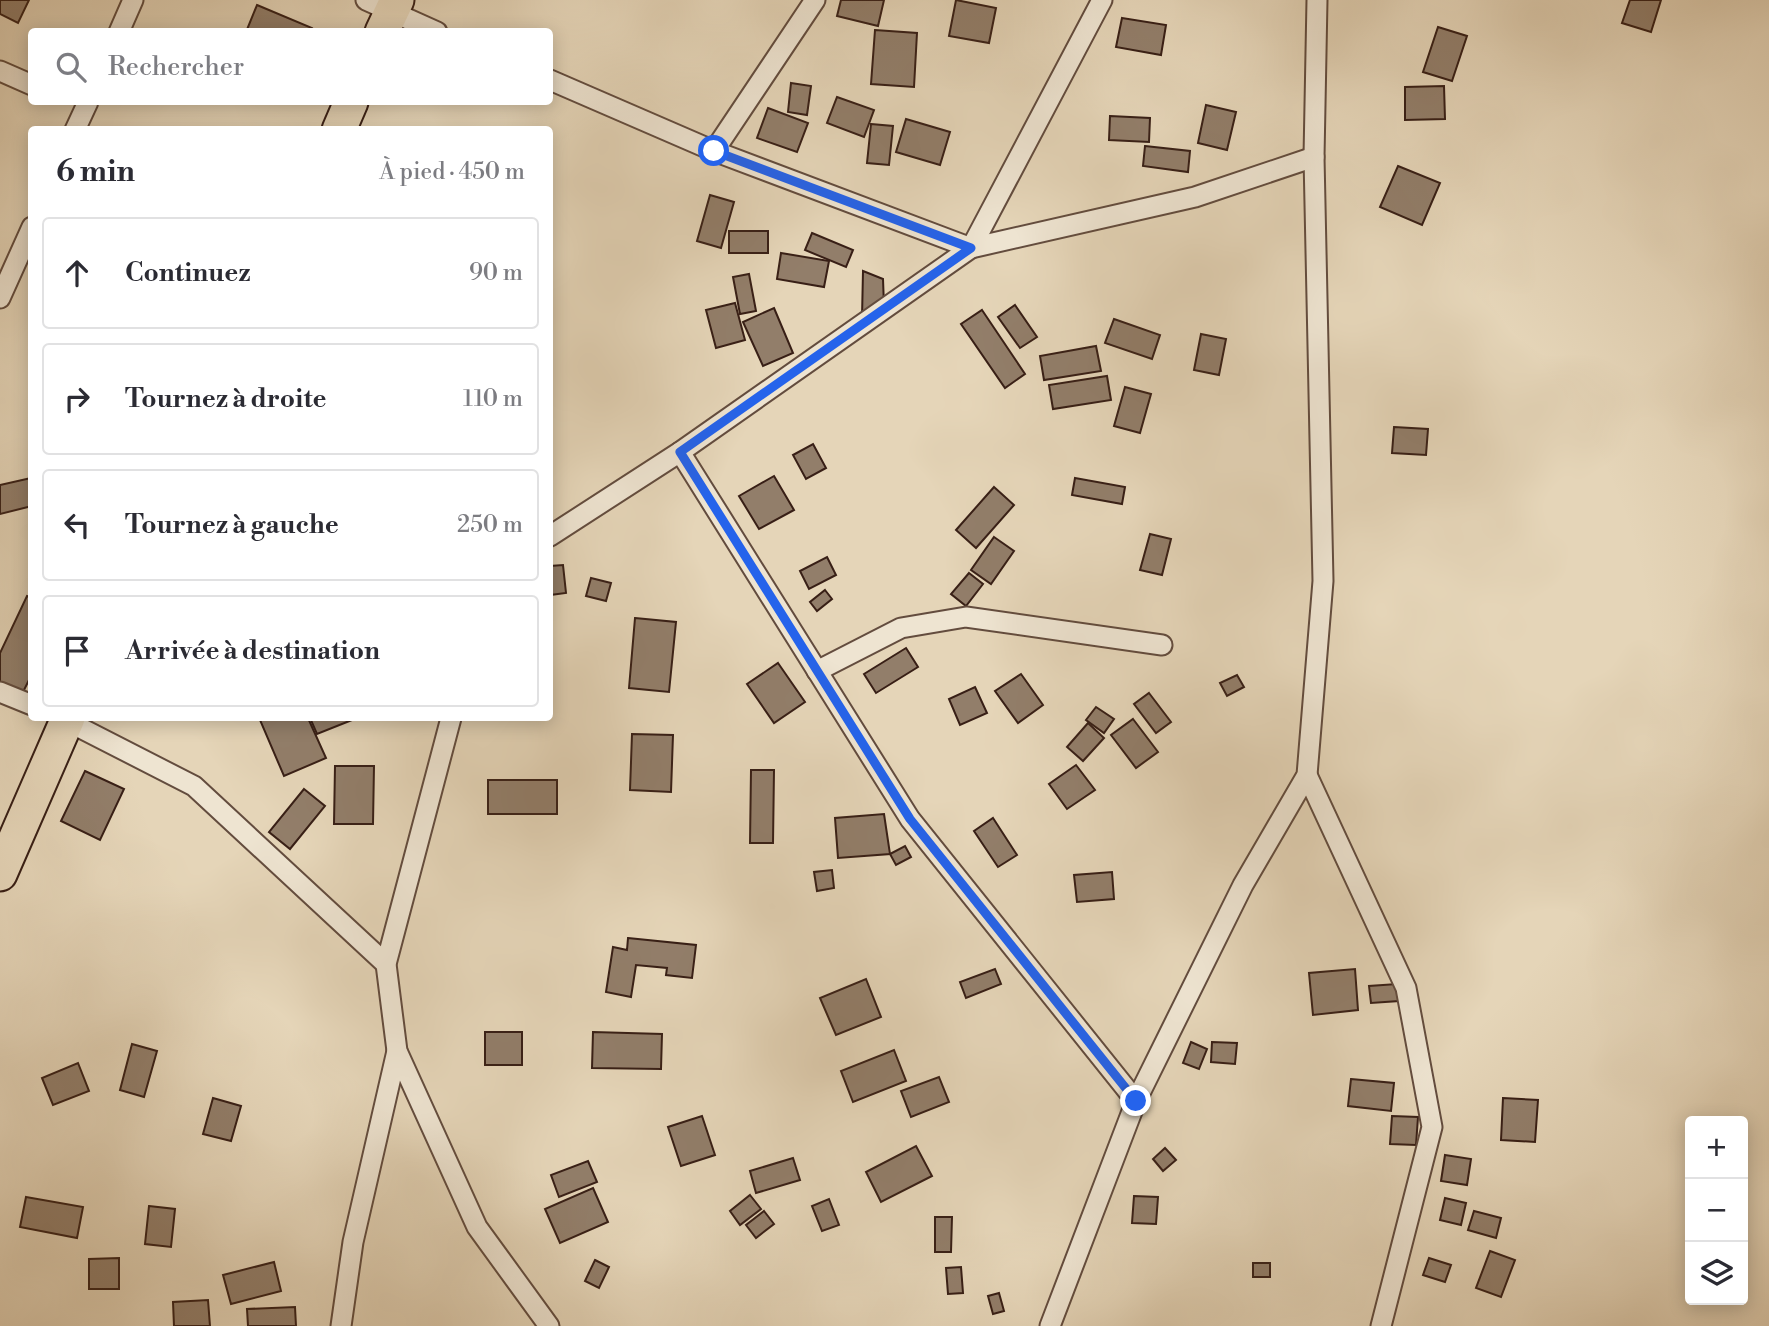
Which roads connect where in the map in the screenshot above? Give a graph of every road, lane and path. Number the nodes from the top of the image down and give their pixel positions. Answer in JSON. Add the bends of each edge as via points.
{"nodes":[{"id":1,"x":133,"y":0,"type":"edge"},
{"id":2,"x":816,"y":0,"type":"edge"},
{"id":3,"x":1102,"y":0,"type":"edge"},
{"id":4,"x":1317,"y":0,"type":"edge"},
{"id":5,"x":384,"y":11,"type":"edge"},
{"id":6,"x":121,"y":28,"type":"edge"},
{"id":7,"x":428,"y":28,"type":"edge"},
{"id":8,"x":0,"y":71,"type":"edge"},
{"id":9,"x":553,"y":81,"type":"edge"},
{"id":10,"x":28,"y":83,"type":"edge"},
{"id":11,"x":81,"y":105,"type":"edge"},
{"id":12,"x":350,"y":105,"type":"edge"},
{"id":13,"x":76,"y":126,"type":"edge"},
{"id":14,"x":341,"y":126,"type":"edge"},
{"id":15,"x":714,"y":151,"type":"junction"},
{"id":16,"x":1314,"y":157,"type":"junction"},
{"id":17,"x":28,"y":235,"type":"edge"},
{"id":18,"x":971,"y":248,"type":"junction"},
{"id":19,"x":3,"y":285,"type":"edge"},
{"id":20,"x":680,"y":452,"type":"junction"},
{"id":21,"x":553,"y":534,"type":"edge"},
{"id":22,"x":1162,"y":645,"type":"dead end"},
{"id":23,"x":817,"y":671,"type":"junction"},
{"id":24,"x":0,"y":692,"type":"edge"},
{"id":25,"x":28,"y":703,"type":"edge"},
{"id":26,"x":64,"y":721,"type":"edge"},
{"id":27,"x":71,"y":721,"type":"edge"},
{"id":28,"x":450,"y":721,"type":"edge"},
{"id":29,"x":1307,"y":775,"type":"junction"},
{"id":30,"x":0,"y":874,"type":"edge"},
{"id":31,"x":386,"y":964,"type":"junction"},
{"id":32,"x":397,"y":1051,"type":"junction"},
{"id":33,"x":1136,"y":1101,"type":"junction"},
{"id":34,"x":341,"y":1326,"type":"edge"},
{"id":35,"x":549,"y":1326,"type":"edge"},
{"id":36,"x":1050,"y":1326,"type":"edge"},
{"id":37,"x":1381,"y":1326,"type":"edge"}],
"edges":[{"from":1,"to":6,"type":"street"},
{"from":2,"to":15,"type":"street"},
{"from":3,"to":18,"type":"street"},
{"from":4,"to":16,"type":"street"},
{"from":5,"to":7,"type":"street"},
{"from":8,"to":10,"type":"street"},
{"from":9,"to":15,"type":"street"},
{"from":11,"to":13,"type":"street"},
{"from":12,"to":14,"type":"highway"},
{"from":15,"to":18,"type":"street"},
{"from":16,"to":18,"type":"street","via":[[1195,197]]},
{"from":16,"to":29,"type":"street","via":[[1323,581]]},
{"from":17,"to":19,"type":"street"},
{"from":18,"to":20,"type":"street"},
{"from":20,"to":21,"type":"street"},
{"from":20,"to":23,"type":"street"},
{"from":22,"to":23,"type":"street","via":[[966,617],[901,628]]},
{"from":23,"to":33,"type":"street","via":[[910,819]]},
{"from":24,"to":25,"type":"street"},
{"from":26,"to":30,"type":"highway"},
{"from":27,"to":31,"type":"street","via":[[194,786]]},
{"from":28,"to":31,"type":"street"},
{"from":29,"to":33,"type":"street","via":[[1243,885]]},
{"from":29,"to":37,"type":"street","via":[[1406,988],[1432,1127]]},
{"from":31,"to":32,"type":"street"},
{"from":32,"to":34,"type":"street","via":[[353,1242]]},
{"from":32,"to":35,"type":"street","via":[[477,1227]]},
{"from":33,"to":36,"type":"street"}]}
